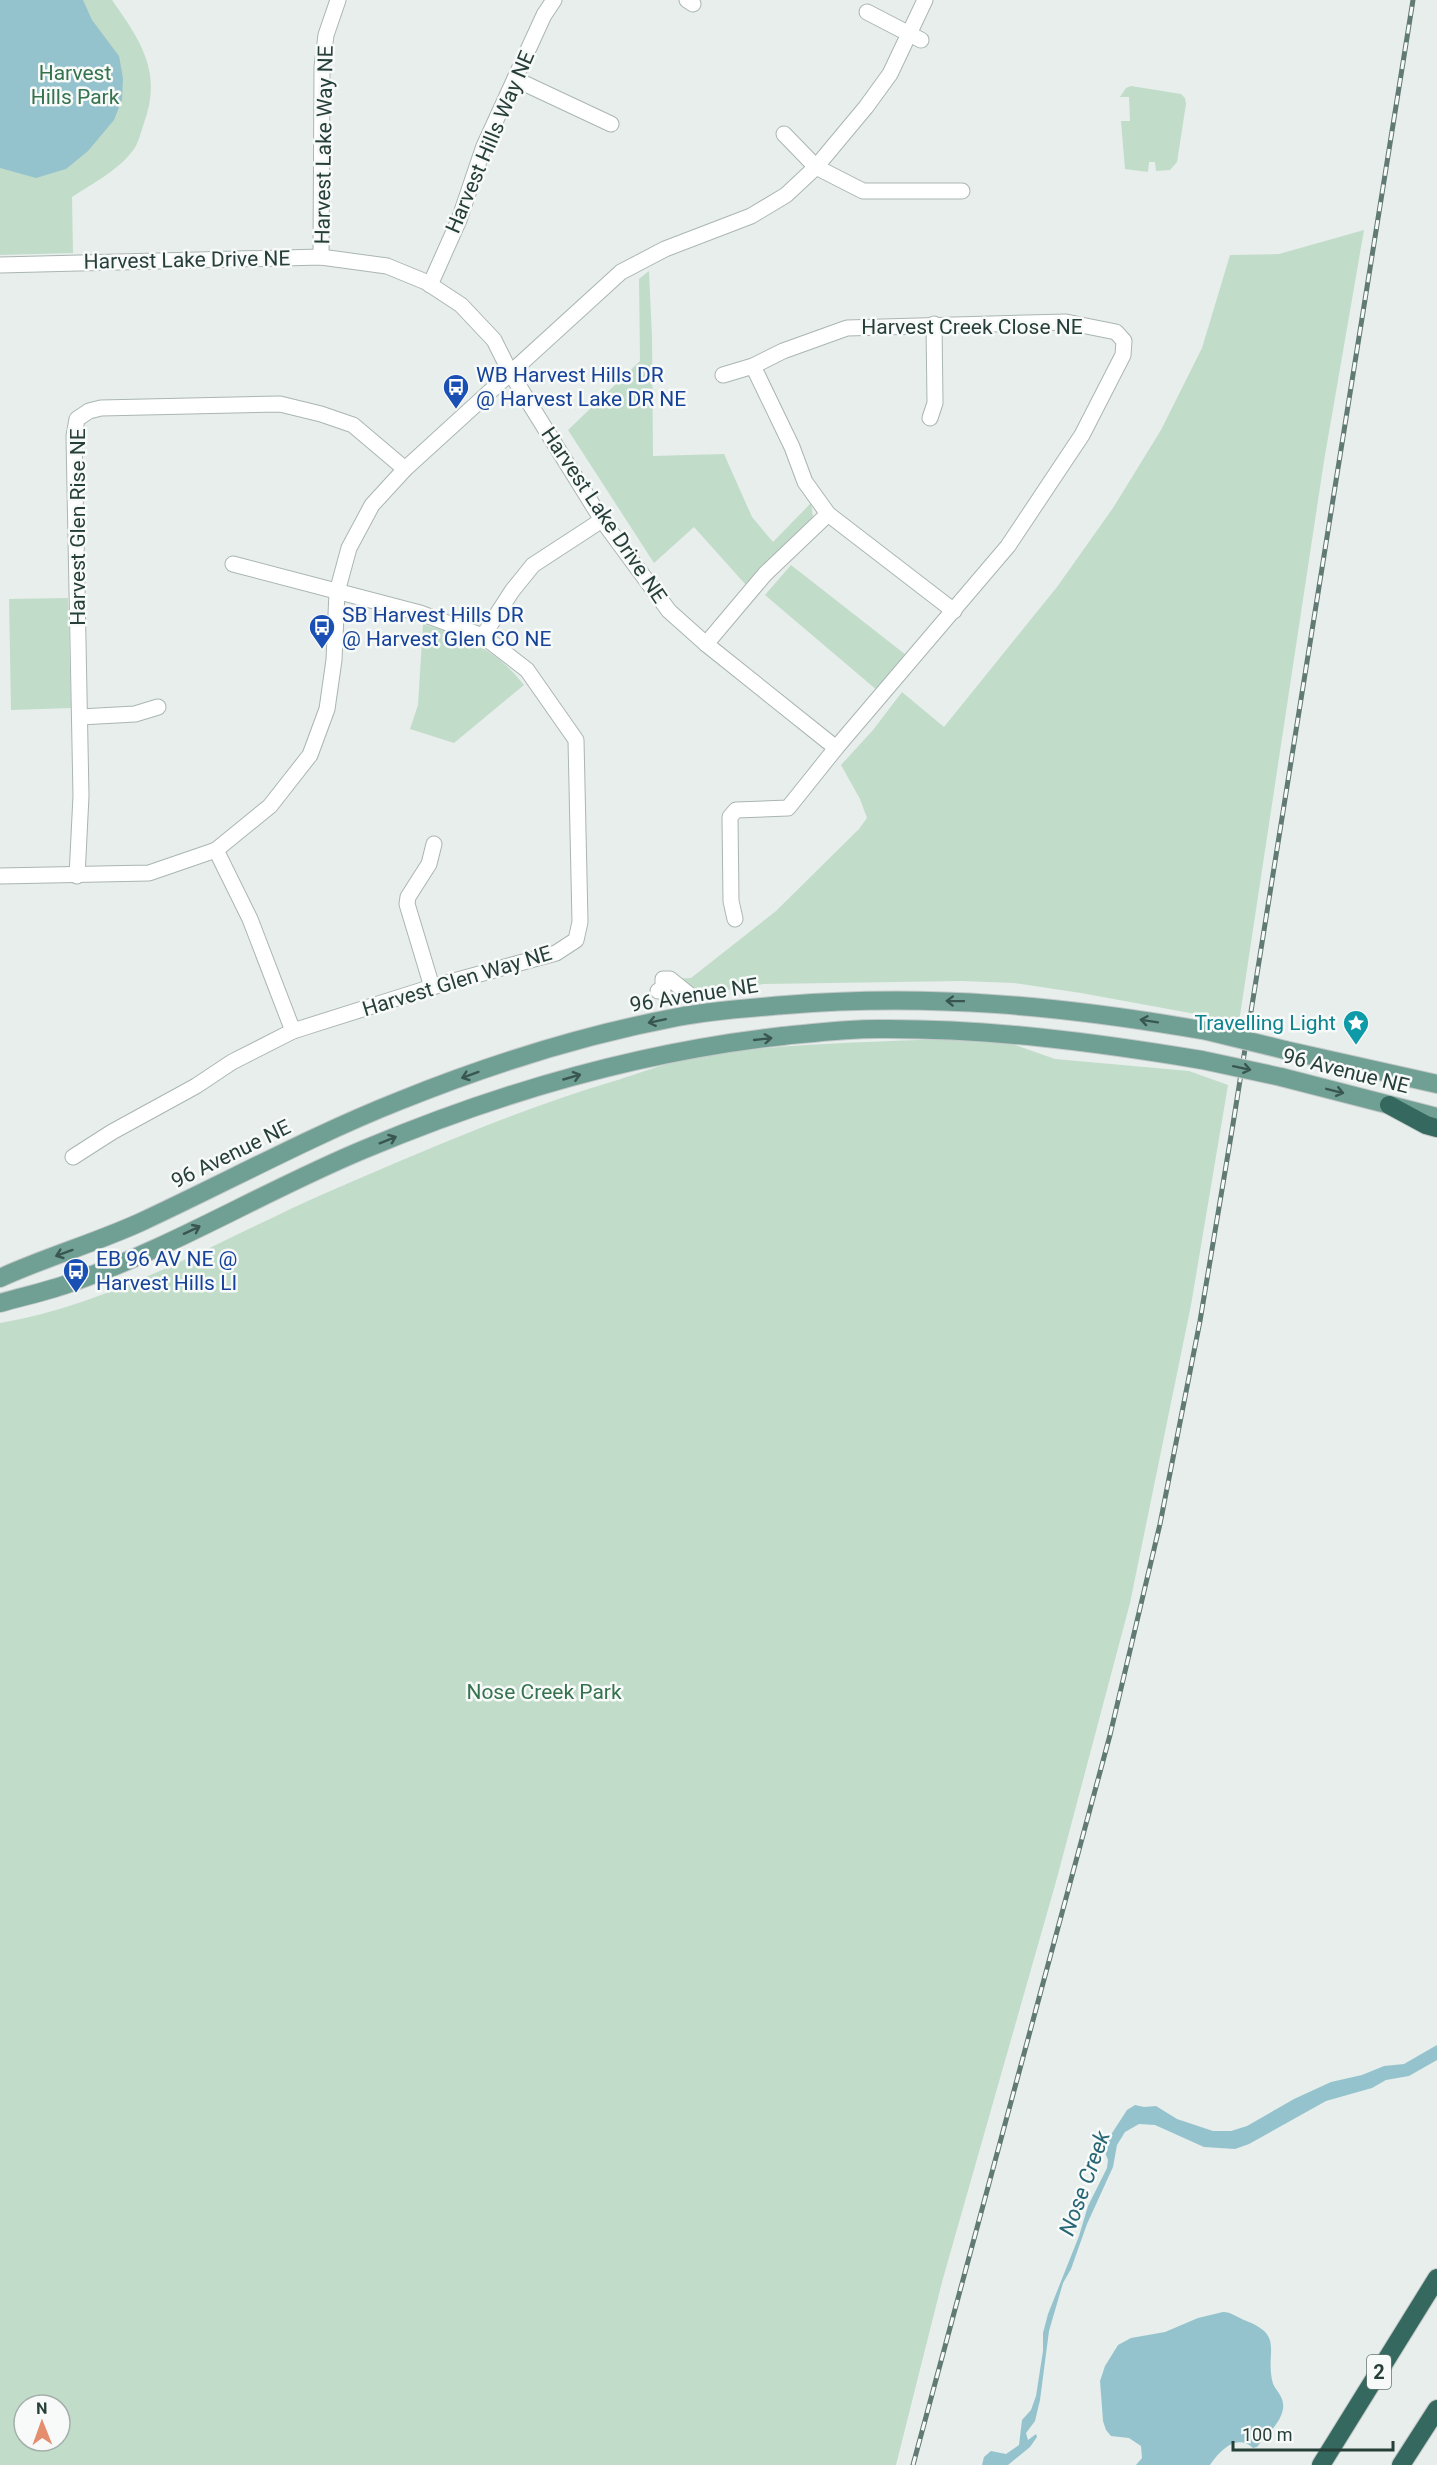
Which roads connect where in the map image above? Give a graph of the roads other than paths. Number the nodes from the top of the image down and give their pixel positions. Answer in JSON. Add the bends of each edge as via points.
{"nodes":[{"id":1,"x":554,"y":0,"type":"edge"},
{"id":2,"x":926,"y":0,"type":"edge"},
{"id":3,"x":334,"y":1,"type":"edge"},
{"id":4,"x":867,"y":12,"type":"dead end"},
{"id":5,"x":915,"y":37,"type":"junction"},
{"id":6,"x":514,"y":79,"type":"junction"},
{"id":7,"x":611,"y":124,"type":"dead end"},
{"id":8,"x":784,"y":134,"type":"dead end"},
{"id":9,"x":816,"y":167,"type":"junction"},
{"id":10,"x":962,"y":191,"type":"dead end"},
{"id":11,"x":321,"y":257,"type":"junction"},
{"id":12,"x":0,"y":265,"type":"edge"},
{"id":13,"x":430,"y":285,"type":"junction"},
{"id":14,"x":934,"y":324,"type":"junction"},
{"id":15,"x":753,"y":366,"type":"junction"},
{"id":16,"x":510,"y":372,"type":"junction"},
{"id":17,"x":723,"y":375,"type":"dead end"},
{"id":18,"x":930,"y":418,"type":"dead end"},
{"id":19,"x":405,"y":469,"type":"junction"},
{"id":20,"x":828,"y":514,"type":"junction"},
{"id":21,"x":602,"y":520,"type":"junction"},
{"id":22,"x":233,"y":564,"type":"dead end"},
{"id":23,"x":337,"y":592,"type":"junction"},
{"id":24,"x":954,"y":611,"type":"junction"},
{"id":25,"x":483,"y":636,"type":"junction"},
{"id":26,"x":706,"y":644,"type":"junction"},
{"id":27,"x":158,"y":707,"type":"dead end"},
{"id":28,"x":80,"y":717,"type":"junction"},
{"id":29,"x":836,"y":748,"type":"junction"},
{"id":30,"x":435,"y":844,"type":"dead end"},
{"id":31,"x":216,"y":850,"type":"junction"},
{"id":32,"x":0,"y":876,"type":"edge"},
{"id":33,"x":77,"y":876,"type":"junction"},
{"id":34,"x":735,"y":920,"type":"dead end"},
{"id":35,"x":432,"y":987,"type":"junction"},
{"id":36,"x":658,"y":991,"type":"dead end"},
{"id":37,"x":691,"y":996,"type":"dead end"},
{"id":38,"x":292,"y":1031,"type":"junction"},
{"id":39,"x":1437,"y":1084,"type":"edge"},
{"id":40,"x":1389,"y":1106,"type":"junction"},
{"id":41,"x":1437,"y":1117,"type":"edge"},
{"id":42,"x":350,"y":1121,"type":"junction"},
{"id":43,"x":1437,"y":1128,"type":"edge"},
{"id":44,"x":364,"y":1149,"type":"junction"},
{"id":45,"x":73,"y":1157,"type":"dead end"},
{"id":46,"x":9,"y":1270,"type":"edge"},
{"id":47,"x":0,"y":1278,"type":"edge"},
{"id":48,"x":0,"y":1303,"type":"edge"},
{"id":49,"x":1437,"y":2278,"type":"edge"},
{"id":50,"x":1437,"y":2409,"type":"edge"},
{"id":51,"x":1321,"y":2465,"type":"edge"},
{"id":52,"x":1401,"y":2465,"type":"edge"}],
"edges":[{"from":1,"to":6,"type":"street","name":"Harvest Hills Way NE"},
{"from":2,"to":5,"type":"street"},
{"from":3,"to":11,"type":"street","name":"Harvest Lake Way NE","via":[[322,67]]},
{"from":4,"to":5,"type":"street"},
{"from":5,"to":9,"type":"street","via":[[866,107]]},
{"from":6,"to":7,"type":"street"},
{"from":6,"to":13,"type":"street","name":"Harvest Hills Way NE"},
{"from":8,"to":9,"type":"street"},
{"from":9,"to":10,"type":"street","via":[[863,191]]},
{"from":9,"to":16,"type":"street","via":[[786,195],[751,216],[665,249],[621,272]]},
{"from":11,"to":12,"type":"street","name":"Harvest Lake Drive NE"},
{"from":11,"to":13,"type":"street","name":"Harvest Lake Drive NE","via":[[387,266]]},
{"from":13,"to":16,"type":"street","name":"Harvest Lake Drive NE","via":[[461,305],[494,340]]},
{"from":14,"to":15,"type":"street","name":"Harvest Creek Close NE","via":[[848,328]]},
{"from":14,"to":18,"type":"street","via":[[935,403]]},
{"from":14,"to":24,"type":"street","name":"Harvest Creek Close NE","via":[[1066,322],[1111,329],[1124,341],[1123,355],[1082,435],[1008,546]]},
{"from":15,"to":17,"type":"street","name":"Harvest Creek Close NE"},
{"from":15,"to":20,"type":"street","via":[[805,482]]},
{"from":16,"to":19,"type":"street"},
{"from":16,"to":21,"type":"street","name":"Harvest Lake Drive NE"},
{"from":19,"to":23,"type":"street","via":[[358,527]]},
{"from":19,"to":28,"type":"street","name":"Harvest Glen Rise NE","via":[[353,425],[280,404],[101,408],[77,419],[74,436]]},
{"from":20,"to":24,"type":"street"},
{"from":20,"to":26,"type":"street","via":[[765,573]]},
{"from":21,"to":25,"type":"street","via":[[533,565]]},
{"from":21,"to":26,"type":"street","name":"Harvest Lake Drive NE","via":[[669,611]]},
{"from":22,"to":23,"type":"street","name":"Harvest Glen Way NE"},
{"from":23,"to":25,"type":"street","name":"Harvest Glen Way NE","via":[[420,613]]},
{"from":23,"to":31,"type":"street","via":[[327,709],[310,755],[270,806]]},
{"from":24,"to":29,"type":"street","name":"Harvest Creek Close NE"},
{"from":25,"to":35,"type":"street","name":"Harvest Glen Way NE","via":[[527,670],[576,740],[580,922],[576,940],[556,953]]},
{"from":26,"to":29,"type":"street","name":"Harvest Lake Drive NE"},
{"from":27,"to":28,"type":"street","via":[[135,714]]},
{"from":28,"to":33,"type":"street","name":"Harvest Glen Rise NE"},
{"from":29,"to":34,"type":"street","name":"Harvest Creek Close NE","via":[[788,808],[736,810],[730,817],[731,900]]},
{"from":30,"to":35,"type":"street","via":[[429,864],[407,904]]},
{"from":31,"to":33,"type":"street","via":[[149,873]]},
{"from":31,"to":38,"type":"street","via":[[250,918]]},
{"from":32,"to":33,"type":"street"},
{"from":35,"to":38,"type":"street","name":"Harvest Glen Way NE"},
{"from":36,"to":37,"type":"street","via":[[663,991],[663,979],[670,979]]},
{"from":38,"to":45,"type":"street","name":"Harvest Glen Way NE","via":[[232,1062]]},
{"from":39,"to":42,"type":"main road","name":"96 Avenue NE","one_way":true,"bridge":true,"via":[[1207,1031],[1060,1008],[976,1001],[852,1000],[731,1009],[607,1032],[507,1062]]},
{"from":40,"to":41,"type":"main road","name":"96 Avenue NE"},
{"from":40,"to":43,"type":"highway"},
{"from":44,"to":40,"type":"main road","name":"96 Avenue NE","one_way":true,"bridge":true,"via":[[514,1094],[614,1065],[690,1048],[875,1029],[1058,1038],[1202,1060]]},
{"from":42,"to":44,"type":"main road"},
{"from":42,"to":46,"type":"main road","name":"96 Avenue NE","one_way":true,"via":[[110,1236]]},
{"from":48,"to":44,"type":"main road","name":"96 Avenue NE","one_way":true,"via":[[72,1283],[135,1257]]},
{"from":46,"to":47,"type":"main road","name":"96 Avenue NE"},
{"from":49,"to":51,"type":"highway","number":"2"},
{"from":50,"to":52,"type":"highway"}]}
